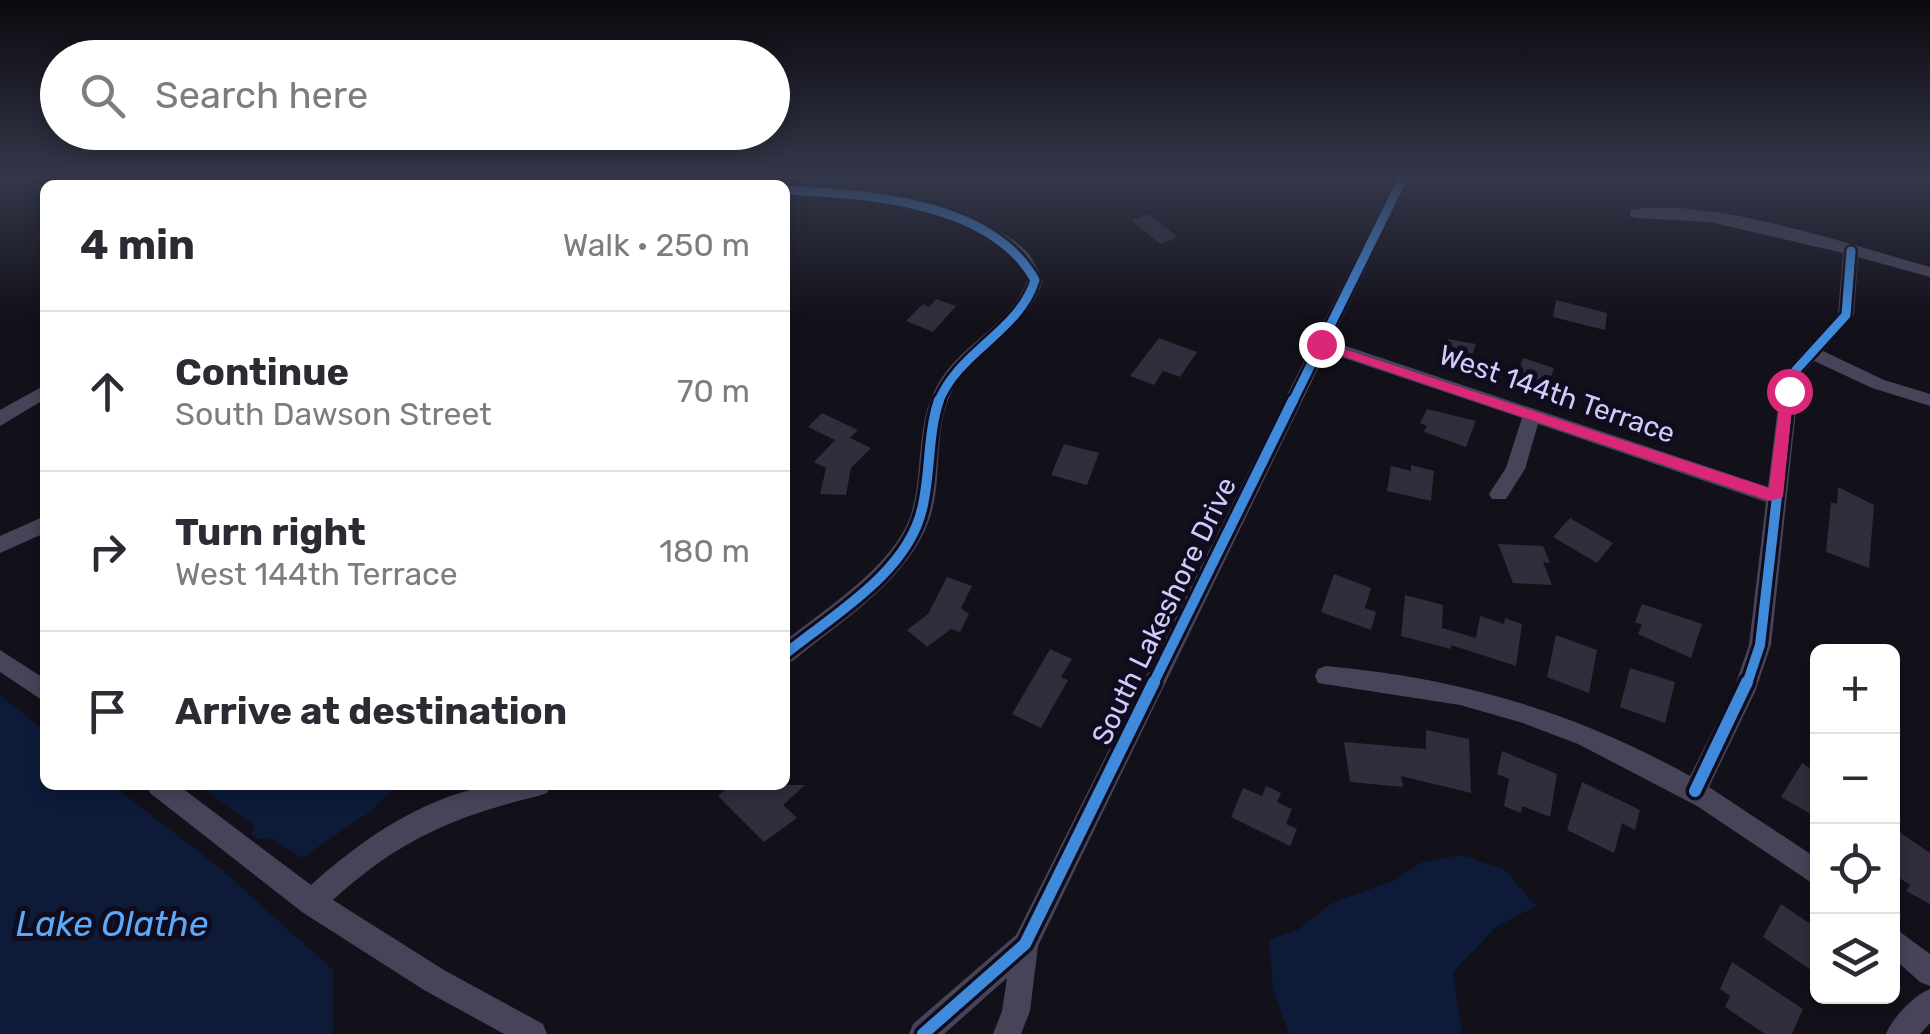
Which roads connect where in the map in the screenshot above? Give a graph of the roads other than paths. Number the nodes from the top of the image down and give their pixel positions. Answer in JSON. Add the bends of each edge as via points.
{"nodes":[{"id":1,"x":965,"y":224,"type":"edge"},
{"id":2,"x":1380,"y":224,"type":"edge"},
{"id":3,"x":1745,"y":224,"type":"edge"},
{"id":4,"x":1851,"y":251,"type":"junction"},
{"id":5,"x":1930,"y":272,"type":"edge"},
{"id":6,"x":1321,"y":344,"type":"junction"},
{"id":7,"x":1812,"y":354,"type":"junction"},
{"id":8,"x":40,"y":394,"type":"edge"},
{"id":9,"x":1930,"y":400,"type":"edge"},
{"id":10,"x":1532,"y":415,"type":"junction"},
{"id":11,"x":0,"y":419,"type":"edge"},
{"id":12,"x":1498,"y":494,"type":"dead end"},
{"id":13,"x":1776,"y":497,"type":"junction"},
{"id":14,"x":40,"y":526,"type":"edge"},
{"id":15,"x":0,"y":545,"type":"edge"},
{"id":16,"x":790,"y":649,"type":"edge"},
{"id":17,"x":0,"y":659,"type":"edge"},
{"id":18,"x":1326,"y":676,"type":"dead end"},
{"id":19,"x":40,"y":688,"type":"edge"},
{"id":20,"x":165,"y":790,"type":"edge"},
{"id":21,"x":516,"y":790,"type":"edge"},
{"id":22,"x":1695,"y":790,"type":"junction"},
{"id":23,"x":1810,"y":869,"type":"edge"},
{"id":24,"x":312,"y":903,"type":"junction"},
{"id":25,"x":1025,"y":944,"type":"junction"},
{"id":26,"x":1900,"y":946,"type":"edge"},
{"id":27,"x":1930,"y":972,"type":"edge"},
{"id":28,"x":1930,"y":1003,"type":"edge"},
{"id":29,"x":534,"y":1034,"type":"edge"},
{"id":30,"x":923,"y":1034,"type":"edge"},
{"id":31,"x":1007,"y":1034,"type":"edge"},
{"id":32,"x":1900,"y":1034,"type":"edge"}],
"edges":[{"from":1,"to":16,"type":"street","via":[[1013,248],[1033,269],[1029,300],[967,356],[941,393],[922,510],[908,543]]},
{"from":2,"to":6,"type":"street","name":"South Lakeshore Drive"},
{"from":3,"to":4,"type":"street"},
{"from":4,"to":5,"type":"street"},
{"from":4,"to":7,"type":"street","via":[[1846,315]]},
{"from":6,"to":10,"type":"street","name":"West 144th Terrace"},
{"from":6,"to":25,"type":"street","name":"South Lakeshore Drive"},
{"from":7,"to":9,"type":"street"},
{"from":7,"to":13,"type":"street","via":[[1796,370],[1789,391]]},
{"from":8,"to":11,"type":"street"},
{"from":10,"to":12,"type":"street"},
{"from":10,"to":13,"type":"street","name":"West 144th Terrace"},
{"from":13,"to":22,"type":"street","via":[[1760,645]]},
{"from":14,"to":15,"type":"street"},
{"from":17,"to":19,"type":"street"},
{"from":18,"to":22,"type":"street","via":[[1388,679],[1503,703],[1582,733]]},
{"from":20,"to":24,"type":"street"},
{"from":21,"to":24,"type":"street","via":[[458,803],[398,830]]},
{"from":22,"to":23,"type":"street"},
{"from":24,"to":29,"type":"street","via":[[455,994]]},
{"from":25,"to":30,"type":"street","name":"South Lakeshore Drive"},
{"from":25,"to":31,"type":"street"},
{"from":26,"to":27,"type":"street"},
{"from":28,"to":32,"type":"street"}]}
